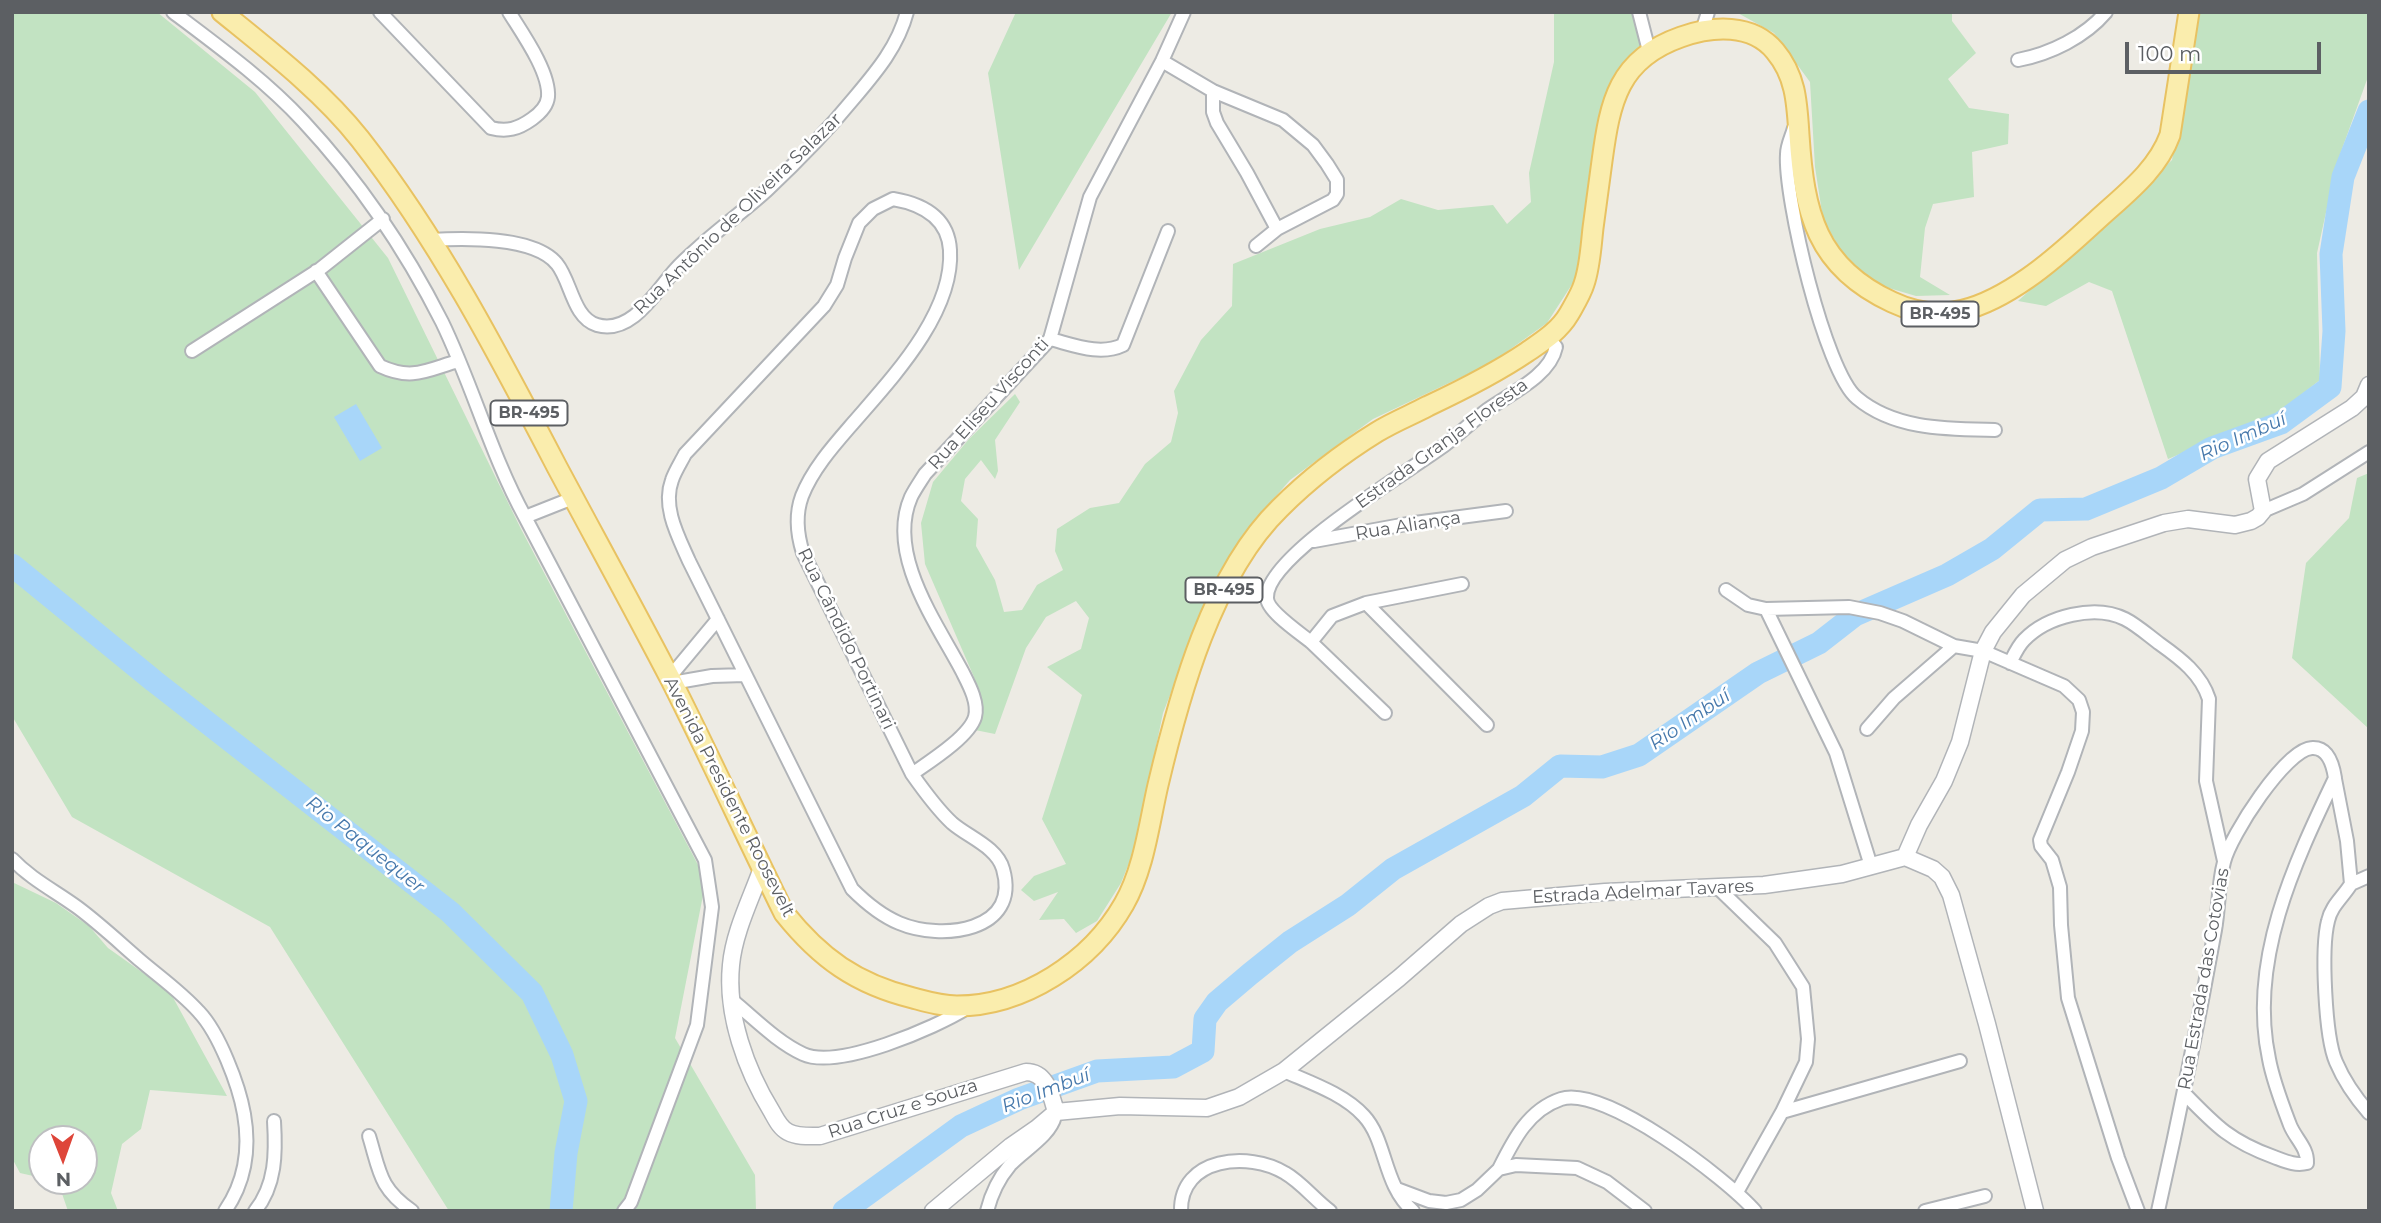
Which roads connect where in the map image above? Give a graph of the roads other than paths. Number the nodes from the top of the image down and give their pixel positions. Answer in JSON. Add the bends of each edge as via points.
{"nodes":[{"id":1,"x":173,"y":12,"type":"edge"},
{"id":2,"x":222,"y":12,"type":"edge"},
{"id":3,"x":380,"y":12,"type":"edge"},
{"id":4,"x":509,"y":12,"type":"edge"},
{"id":5,"x":907,"y":12,"type":"edge"},
{"id":6,"x":1184,"y":12,"type":"edge"},
{"id":7,"x":1639,"y":12,"type":"edge"},
{"id":8,"x":2106,"y":12,"type":"edge"},
{"id":9,"x":2189,"y":12,"type":"edge"},
{"id":10,"x":1705,"y":21,"type":"edge"},
{"id":11,"x":1649,"y":51,"type":"junction"},
{"id":12,"x":2018,"y":60,"type":"dead end"},
{"id":13,"x":1163,"y":61,"type":"junction"},
{"id":14,"x":1213,"y":91,"type":"junction"},
{"id":15,"x":1798,"y":114,"type":"junction"},
{"id":16,"x":383,"y":219,"type":"junction"},
{"id":17,"x":1277,"y":229,"type":"junction"},
{"id":18,"x":1168,"y":231,"type":"dead end"},
{"id":19,"x":430,"y":240,"type":"junction"},
{"id":20,"x":1256,"y":246,"type":"dead end"},
{"id":21,"x":316,"y":271,"type":"junction"},
{"id":22,"x":1548,"y":338,"type":"junction"},
{"id":23,"x":1050,"y":339,"type":"junction"},
{"id":24,"x":192,"y":351,"type":"dead end"},
{"id":25,"x":458,"y":361,"type":"junction"},
{"id":26,"x":2369,"y":385,"type":"edge"},
{"id":27,"x":1995,"y":430,"type":"dead end"},
{"id":28,"x":2369,"y":452,"type":"edge"},
{"id":29,"x":573,"y":498,"type":"junction"},
{"id":30,"x":1506,"y":510,"type":"dead end"},
{"id":31,"x":2263,"y":510,"type":"junction"},
{"id":32,"x":525,"y":517,"type":"junction"},
{"id":33,"x":1310,"y":542,"type":"junction"},
{"id":34,"x":1462,"y":584,"type":"dead end"},
{"id":35,"x":1726,"y":590,"type":"dead end"},
{"id":36,"x":1366,"y":603,"type":"junction"},
{"id":37,"x":1766,"y":609,"type":"junction"},
{"id":38,"x":718,"y":620,"type":"junction"},
{"id":39,"x":1311,"y":642,"type":"junction"},
{"id":40,"x":1954,"y":646,"type":"junction"},
{"id":41,"x":1983,"y":651,"type":"junction"},
{"id":42,"x":2010,"y":663,"type":"junction"},
{"id":43,"x":746,"y":675,"type":"junction"},
{"id":44,"x":671,"y":680,"type":"junction"},
{"id":45,"x":1385,"y":713,"type":"dead end"},
{"id":46,"x":1487,"y":725,"type":"dead end"},
{"id":47,"x":1867,"y":729,"type":"dead end"},
{"id":48,"x":912,"y":774,"type":"junction"},
{"id":49,"x":2335,"y":778,"type":"junction"},
{"id":50,"x":1905,"y":857,"type":"junction"},
{"id":51,"x":12,"y":859,"type":"edge"},
{"id":52,"x":2224,"y":861,"type":"junction"},
{"id":53,"x":1871,"y":866,"type":"junction"},
{"id":54,"x":762,"y":868,"type":"junction"},
{"id":55,"x":2369,"y":876,"type":"edge"},
{"id":56,"x":2351,"y":884,"type":"junction"},
{"id":57,"x":1717,"y":887,"type":"junction"},
{"id":58,"x":733,"y":1001,"type":"junction"},
{"id":59,"x":970,"y":1006,"type":"junction"},
{"id":60,"x":1960,"y":1061,"type":"dead end"},
{"id":61,"x":1284,"y":1071,"type":"junction"},
{"id":62,"x":2184,"y":1093,"type":"junction"},
{"id":63,"x":1054,"y":1106,"type":"junction"},
{"id":64,"x":1782,"y":1112,"type":"junction"},
{"id":65,"x":2369,"y":1113,"type":"edge"},
{"id":66,"x":274,"y":1121,"type":"dead end"},
{"id":67,"x":369,"y":1136,"type":"dead end"},
{"id":68,"x":1499,"y":1169,"type":"junction"},
{"id":69,"x":1397,"y":1189,"type":"junction"},
{"id":70,"x":1737,"y":1192,"type":"junction"},
{"id":71,"x":1985,"y":1196,"type":"dead end"},
{"id":72,"x":225,"y":1211,"type":"edge"},
{"id":73,"x":255,"y":1211,"type":"edge"},
{"id":74,"x":412,"y":1211,"type":"edge"},
{"id":75,"x":624,"y":1211,"type":"edge"},
{"id":76,"x":933,"y":1211,"type":"edge"},
{"id":77,"x":986,"y":1211,"type":"edge"},
{"id":78,"x":1181,"y":1211,"type":"edge"},
{"id":79,"x":1331,"y":1211,"type":"edge"},
{"id":80,"x":1413,"y":1211,"type":"edge"},
{"id":81,"x":1645,"y":1211,"type":"edge"},
{"id":82,"x":1755,"y":1211,"type":"edge"},
{"id":83,"x":1925,"y":1211,"type":"edge"},
{"id":84,"x":2035,"y":1211,"type":"edge"},
{"id":85,"x":2138,"y":1211,"type":"edge"},
{"id":86,"x":2158,"y":1211,"type":"edge"}],
"edges":[{"from":1,"to":16,"type":"street","via":[[303,120]]},
{"from":2,"to":19,"type":"main road","name":"Avenida Presidente Roosevelt","number":"BR-495","via":[[359,137]]},
{"from":3,"to":4,"type":"street","via":[[491,128],[503,131],[515,130],[533,119],[548,97],[534,52]]},
{"from":5,"to":19,"type":"street","name":"Rua Antônio de Oliveira Salazar","via":[[890,52],[829,128],[766,191],[674,270],[647,305],[628,319],[611,326],[586,319],[557,264],[540,250],[479,239]]},
{"from":6,"to":13,"type":"street","name":"Rua Eliseu Visconti"},
{"from":7,"to":11,"type":"street"},
{"from":8,"to":12,"type":"street","via":[[2075,38]]},
{"from":9,"to":15,"type":"main road","number":"BR-495","via":[[2165,151],[2137,183],[2033,275],[1998,298],[1955,314],[1903,308],[1868,291],[1824,245],[1811,220],[1802,182]]},
{"from":10,"to":11,"type":"main road","name":"Avenida Presidente Roosevelt","number":"BR-495"},
{"from":10,"to":15,"type":"main road","number":"BR-495","via":[[1740,30],[1771,45],[1796,89]]},
{"from":11,"to":22,"type":"main road","name":"Avenida Presidente Roosevelt","number":"BR-495","via":[[1623,78],[1609,111],[1584,285],[1565,322]]},
{"from":13,"to":14,"type":"street"},
{"from":13,"to":23,"type":"street","name":"Rua Eliseu Visconti","via":[[1090,197]]},
{"from":14,"to":17,"type":"street","via":[[1217,123]]},
{"from":14,"to":17,"type":"street","via":[[1283,120],[1313,145],[1337,180],[1333,200]]},
{"from":15,"to":27,"type":"street","via":[[1787,152],[1790,190],[1801,251],[1843,380],[1856,397],[1909,424]]},
{"from":16,"to":21,"type":"street"},
{"from":16,"to":25,"type":"street","via":[[442,323]]},
{"from":17,"to":20,"type":"street"},
{"from":18,"to":23,"type":"street","via":[[1123,345],[1112,351]]},
{"from":19,"to":29,"type":"main road","name":"Avenida Presidente Roosevelt","number":"BR-495"},
{"from":21,"to":24,"type":"street"},
{"from":21,"to":25,"type":"street","via":[[380,366],[397,374],[412,374]]},
{"from":22,"to":33,"type":"street","name":"Estrada Granja Floresta","via":[[1556,347],[1553,360],[1528,382]]},
{"from":22,"to":59,"type":"main road","name":"Avenida Presidente Roosevelt","number":"BR-495","via":[[1504,368],[1379,430],[1275,512],[1244,553],[1199,644],[1175,713],[1139,867],[1125,902],[1105,932],[1056,975],[1023,993]]},
{"from":23,"to":48,"type":"street","name":"Rua Eliseu Visconti","via":[[925,474],[911,498],[905,547],[911,573],[971,688],[975,710],[963,733]]},
{"from":25,"to":32,"type":"street","via":[[498,464]]},
{"from":26,"to":31,"type":"street","via":[[2352,408],[2268,461],[2257,479]]},
{"from":28,"to":31,"type":"street","via":[[2303,494]]},
{"from":29,"to":32,"type":"street"},
{"from":29,"to":44,"type":"main road","name":"Avenida Presidente Roosevelt","number":"BR-495"},
{"from":30,"to":33,"type":"street","name":"Rua Aliança"},
{"from":31,"to":41,"type":"street","via":[[2258,517],[2235,525],[2188,520],[2164,523],[2074,556],[2023,595]]},
{"from":32,"to":75,"type":"street","via":[[705,860],[710,882],[712,907],[697,1025]]},
{"from":33,"to":39,"type":"street","via":[[1274,574],[1267,598],[1269,607]]},
{"from":34,"to":36,"type":"street"},
{"from":35,"to":37,"type":"street","via":[[1748,605]]},
{"from":36,"to":39,"type":"street","via":[[1332,616]]},
{"from":36,"to":46,"type":"street"},
{"from":37,"to":40,"type":"street","via":[[1849,607],[1880,613]]},
{"from":37,"to":53,"type":"street","via":[[1836,753]]},
{"from":38,"to":43,"type":"street","name":"Rua Cândido Portinari"},
{"from":38,"to":44,"type":"street"},
{"from":38,"to":48,"type":"street","name":"Rua Cândido Portinari","via":[[674,528],[671,480],[705,431],[824,306],[837,285],[859,223],[893,199],[914,203],[944,225],[949,237],[950,260],[937,310],[878,395],[827,454],[803,495],[797,520],[803,553]]},
{"from":39,"to":45,"type":"street"},
{"from":40,"to":41,"type":"street"},
{"from":40,"to":47,"type":"street","via":[[1894,698]]},
{"from":41,"to":42,"type":"street"},
{"from":41,"to":50,"type":"street","via":[[1960,742]]},
{"from":42,"to":52,"type":"street","via":[[2023,641],[2042,626],[2101,613],[2125,620],[2191,668],[2209,699],[2206,781]]},
{"from":42,"to":85,"type":"street","via":[[2064,686],[2079,700],[2083,712],[2082,731],[2040,840],[2060,887],[2068,998]]},
{"from":43,"to":44,"type":"street"},
{"from":43,"to":48,"type":"street","name":"Rua Cândido Portinari","via":[[852,889],[873,909],[900,924],[931,931],[972,928],[991,918],[1003,902],[1003,866],[987,847],[953,823]]},
{"from":44,"to":54,"type":"main road","name":"Avenida Presidente Roosevelt","number":"BR-495"},
{"from":49,"to":52,"type":"street","name":"Rua Estrada das Cotovias","via":[[2323,750],[2305,748],[2266,789],[2239,827]]},
{"from":49,"to":56,"type":"street"},
{"from":49,"to":62,"type":"street","via":[[2281,906],[2268,960],[2264,1011],[2268,1057],[2306,1163],[2294,1164],[2245,1146]]},
{"from":50,"to":53,"type":"street","name":"Estrada Adelmar Tavares"},
{"from":50,"to":84,"type":"street","via":[[1933,869],[1951,895]]},
{"from":51,"to":72,"type":"street","via":[[98,923],[201,1013],[241,1096],[248,1133],[242,1176]]},
{"from":52,"to":62,"type":"street","name":"Rua Estrada das Cotovias"},
{"from":53,"to":57,"type":"street","name":"Estrada Adelmar Tavares","via":[[1842,874]]},
{"from":54,"to":58,"type":"street","name":"Rua Cruz e Souza","via":[[731,965]]},
{"from":54,"to":59,"type":"main road","name":"Avenida Presidente Roosevelt","number":"BR-495","via":[[784,913],[807,941],[848,973],[882,991],[942,1006]]},
{"from":55,"to":56,"type":"street"},
{"from":56,"to":65,"type":"street","via":[[2327,923],[2328,1022],[2336,1061]]},
{"from":57,"to":61,"type":"street","name":"Estrada Adelmar Tavares","via":[[1523,898],[1489,906],[1461,924]]},
{"from":57,"to":64,"type":"street","via":[[1775,943],[1803,988],[1806,1062]]},
{"from":58,"to":59,"type":"street","via":[[796,1050],[828,1059],[913,1034]]},
{"from":58,"to":63,"type":"street","name":"Rua Cruz e Souza","via":[[755,1085],[789,1133],[820,1136],[1013,1074],[1032,1072],[1045,1081]]},
{"from":60,"to":64,"type":"street"},
{"from":61,"to":63,"type":"street","name":"Estrada Adelmar Tavares","via":[[1239,1097],[1207,1108]]},
{"from":61,"to":69,"type":"street","via":[[1350,1102],[1366,1118]]},
{"from":62,"to":86,"type":"street","name":"Rua Estrada das Cotovias"},
{"from":63,"to":76,"type":"street","via":[[1037,1128]]},
{"from":63,"to":77,"type":"street","via":[[1054,1122],[1008,1167]]},
{"from":64,"to":70,"type":"street"},
{"from":66,"to":73,"type":"street","via":[[274,1170]]},
{"from":67,"to":74,"type":"street","via":[[383,1183]]},
{"from":68,"to":69,"type":"street","via":[[1478,1190],[1446,1203]]},
{"from":68,"to":70,"type":"street","via":[[1518,1131],[1540,1110],[1562,1098],[1588,1099],[1611,1106],[1659,1135]]},
{"from":68,"to":81,"type":"street","via":[[1516,1165],[1577,1168],[1607,1182]]},
{"from":69,"to":80,"type":"street"},
{"from":70,"to":82,"type":"street"},
{"from":71,"to":83,"type":"street"},
{"from":78,"to":79,"type":"street","via":[[1187,1185],[1198,1172],[1213,1163],[1230,1162],[1271,1166],[1288,1174]]}]}
